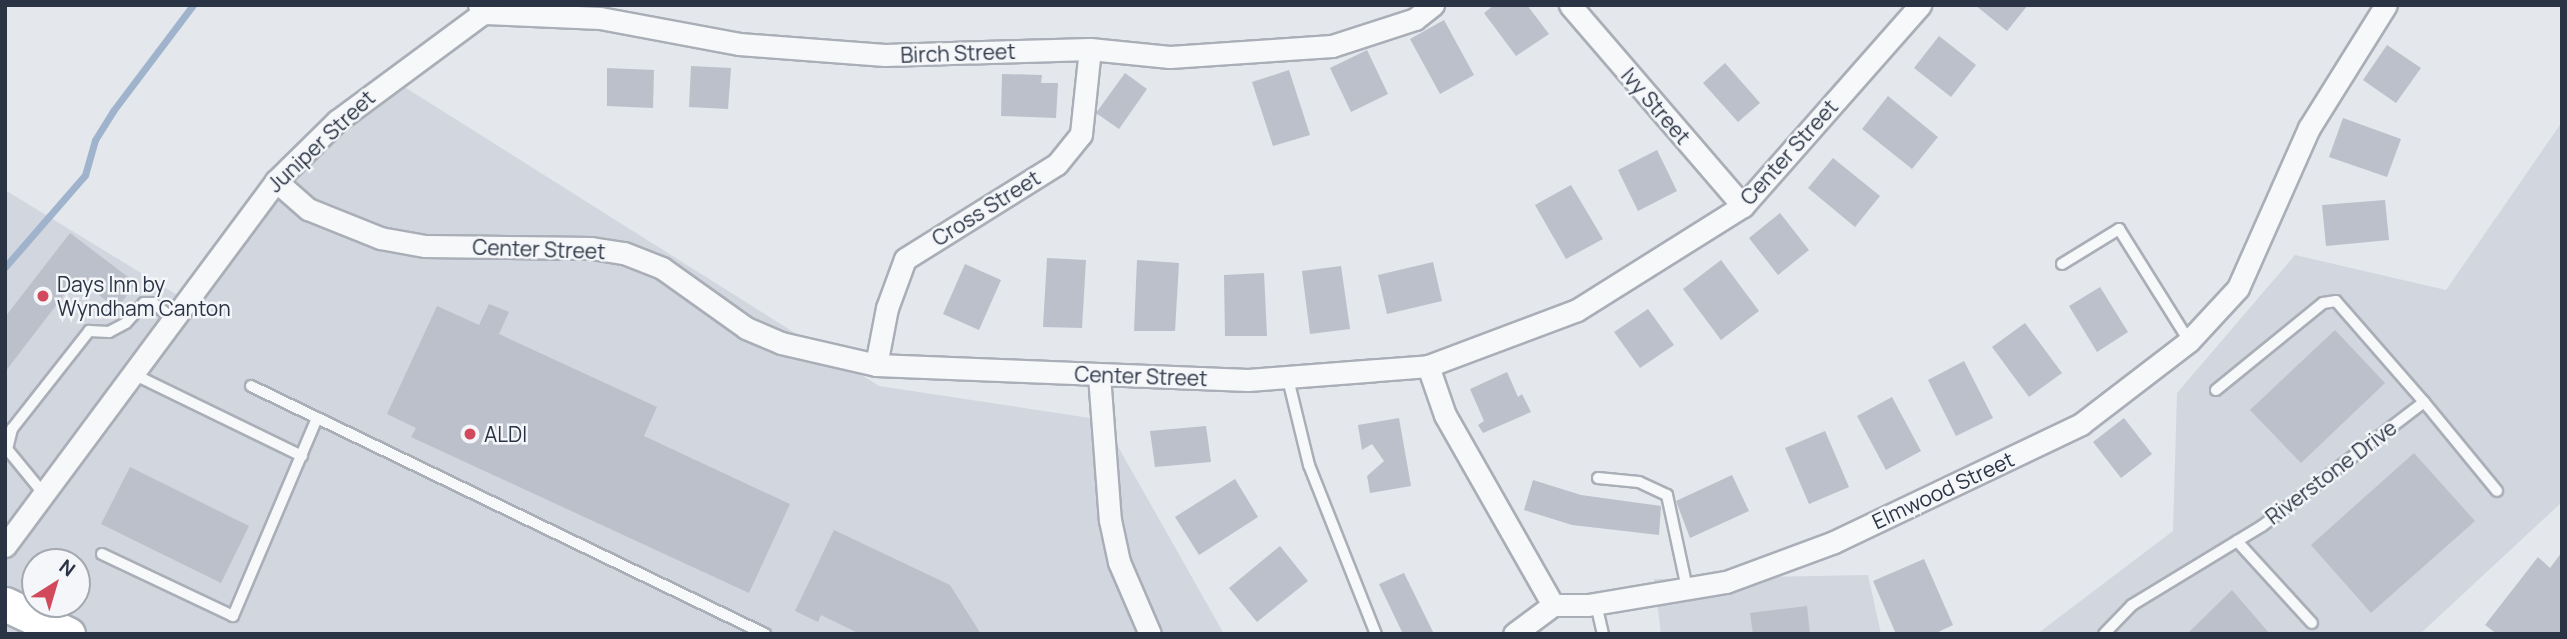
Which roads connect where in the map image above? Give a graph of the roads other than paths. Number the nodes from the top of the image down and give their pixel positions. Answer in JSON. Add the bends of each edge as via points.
{"nodes":[{"id":1,"x":1433,"y":5,"type":"edge"},
{"id":2,"x":1570,"y":5,"type":"edge"},
{"id":3,"x":1920,"y":5,"type":"edge"},
{"id":4,"x":2386,"y":5,"type":"edge"},
{"id":5,"x":486,"y":8,"type":"edge"},
{"id":6,"x":1090,"y":49,"type":"junction"},
{"id":7,"x":276,"y":181,"type":"junction"},
{"id":8,"x":1743,"y":206,"type":"junction"},
{"id":9,"x":2062,"y":264,"type":"dead end"},
{"id":10,"x":172,"y":318,"type":"junction"},
{"id":11,"x":2189,"y":341,"type":"junction"},
{"id":12,"x":876,"y":365,"type":"junction"},
{"id":13,"x":1428,"y":366,"type":"junction"},
{"id":14,"x":131,"y":373,"type":"junction"},
{"id":15,"x":1099,"y":375,"type":"junction"},
{"id":16,"x":1288,"y":379,"type":"junction"},
{"id":17,"x":251,"y":386,"type":"dead end"},
{"id":18,"x":2216,"y":390,"type":"dead end"},
{"id":19,"x":2424,"y":402,"type":"junction"},
{"id":20,"x":317,"y":418,"type":"junction"},
{"id":21,"x":302,"y":456,"type":"junction"},
{"id":22,"x":1598,"y":478,"type":"dead end"},
{"id":23,"x":2497,"y":491,"type":"dead end"},
{"id":24,"x":43,"y":493,"type":"junction"},
{"id":25,"x":2237,"y":541,"type":"junction"},
{"id":26,"x":5,"y":546,"type":"edge"},
{"id":27,"x":102,"y":554,"type":"dead end"},
{"id":28,"x":1687,"y":588,"type":"junction"},
{"id":29,"x":5,"y":604,"type":"edge"},
{"id":30,"x":1597,"y":604,"type":"junction"},
{"id":31,"x":1553,"y":605,"type":"junction"},
{"id":32,"x":2312,"y":623,"type":"dead end"},
{"id":33,"x":68,"y":634,"type":"edge"},
{"id":34,"x":765,"y":634,"type":"edge"},
{"id":35,"x":1150,"y":634,"type":"edge"},
{"id":36,"x":1376,"y":634,"type":"edge"},
{"id":37,"x":1514,"y":634,"type":"edge"},
{"id":38,"x":1603,"y":634,"type":"edge"},
{"id":39,"x":2104,"y":634,"type":"edge"}],
"edges":[{"from":1,"to":6,"type":"street","name":"Birch Street","via":[[1415,19],[1332,46],[1170,57]]},
{"from":2,"to":8,"type":"street","name":"Ivy Street"},
{"from":3,"to":8,"type":"street","name":"Center Street"},
{"from":4,"to":11,"type":"street","name":"Elmwood Street","via":[[2309,128],[2238,289]]},
{"from":5,"to":6,"type":"street","name":"Birch Street","via":[[600,18],[740,44],[885,55]]},
{"from":5,"to":7,"type":"street","name":"Juniper Street","via":[[337,121]]},
{"from":6,"to":12,"type":"street","name":"Cross Street","via":[[1081,134],[1057,164],[905,259],[887,308]]},
{"from":7,"to":10,"type":"street","name":"Juniper Street"},
{"from":7,"to":12,"type":"street","name":"Center Street","via":[[308,209],[380,238],[425,246],[591,248],[624,253],[662,268],[746,328],[782,344]]},
{"from":8,"to":13,"type":"street","name":"Center Street","via":[[1577,310]]},
{"from":9,"to":11,"type":"lane","via":[[2119,229]]},
{"from":10,"to":14,"type":"street","name":"Juniper Street"},
{"from":10,"to":24,"type":"lane","via":[[153,303],[144,303],[126,323],[109,332],[89,331],[12,429],[7,449]]},
{"from":11,"to":28,"type":"street","name":"Elmwood Street","via":[[2081,424],[2011,459],[1834,542],[1726,582]]},
{"from":12,"to":15,"type":"street","name":"Center Street"},
{"from":13,"to":16,"type":"street","name":"Center Street"},
{"from":13,"to":31,"type":"street","via":[[1445,415]]},
{"from":14,"to":21,"type":"lane"},
{"from":14,"to":24,"type":"street","name":"Juniper Street"},
{"from":15,"to":16,"type":"street","name":"Center Street"},
{"from":15,"to":35,"type":"street","via":[[1110,520],[1119,562]]},
{"from":16,"to":36,"type":"lane","via":[[1309,465]]},
{"from":17,"to":20,"type":"lane"},
{"from":18,"to":19,"type":"lane","via":[[2323,303],[2336,301]]},
{"from":19,"to":23,"type":"lane"},
{"from":19,"to":25,"type":"lane","name":"Riverstone Drive"},
{"from":20,"to":21,"type":"lane"},
{"from":20,"to":34,"type":"lane"},
{"from":21,"to":27,"type":"lane","via":[[233,617]]},
{"from":22,"to":28,"type":"lane","via":[[1639,482],[1667,495]]},
{"from":24,"to":26,"type":"street","name":"Juniper Street"},
{"from":25,"to":32,"type":"lane"},
{"from":25,"to":39,"type":"lane","name":"Riverstone Drive","via":[[2132,606]]},
{"from":28,"to":30,"type":"street","name":"Elmwood Street"},
{"from":29,"to":33,"type":"main road"},
{"from":30,"to":31,"type":"street","name":"Elmwood Street"},
{"from":30,"to":38,"type":"lane"},
{"from":31,"to":37,"type":"street"}]}
